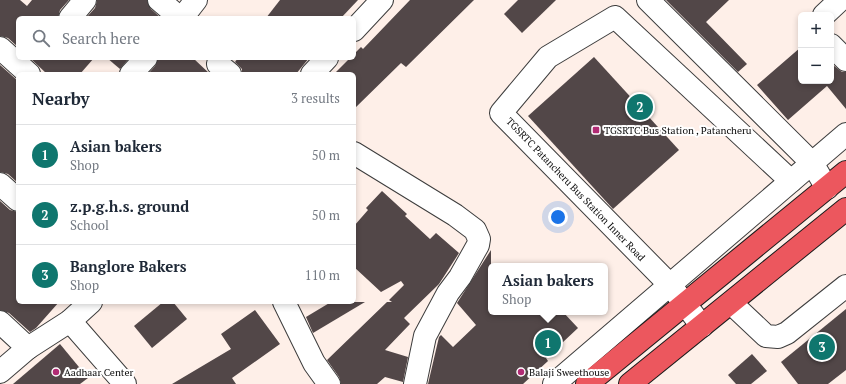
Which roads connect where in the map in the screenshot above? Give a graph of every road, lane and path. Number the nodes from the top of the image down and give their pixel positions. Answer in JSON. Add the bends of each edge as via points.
{"nodes":[{"id":1,"x":85,"y":0,"type":"edge"},
{"id":2,"x":159,"y":0,"type":"edge"},
{"id":3,"x":196,"y":0,"type":"edge"},
{"id":4,"x":382,"y":0,"type":"edge"},
{"id":5,"x":648,"y":0,"type":"edge"},
{"id":6,"x":840,"y":0,"type":"edge"},
{"id":7,"x":827,"y":12,"type":"edge"},
{"id":8,"x":72,"y":16,"type":"edge"},
{"id":9,"x":179,"y":16,"type":"edge"},
{"id":10,"x":183,"y":16,"type":"edge"},
{"id":11,"x":356,"y":28,"type":"edge"},
{"id":12,"x":0,"y":48,"type":"edge"},
{"id":13,"x":834,"y":48,"type":"edge"},
{"id":14,"x":16,"y":58,"type":"edge"},
{"id":15,"x":19,"y":60,"type":"edge"},
{"id":16,"x":144,"y":60,"type":"edge"},
{"id":17,"x":325,"y":60,"type":"edge"},
{"id":18,"x":846,"y":60,"type":"edge"},
{"id":19,"x":30,"y":67,"type":"edge"},
{"id":20,"x":133,"y":72,"type":"edge"},
{"id":21,"x":314,"y":72,"type":"edge"},
{"id":22,"x":846,"y":134,"type":"edge"},
{"id":23,"x":356,"y":154,"type":"edge"},
{"id":24,"x":812,"y":163,"type":"junction"},
{"id":25,"x":846,"y":172,"type":"edge"},
{"id":26,"x":791,"y":181,"type":"junction"},
{"id":27,"x":0,"y":184,"type":"edge"},
{"id":28,"x":827,"y":188,"type":"junction"},
{"id":29,"x":16,"y":198,"type":"edge"},
{"id":30,"x":846,"y":209,"type":"edge"},
{"id":31,"x":670,"y":285,"type":"junction"},
{"id":32,"x":846,"y":286,"type":"edge"},
{"id":33,"x":731,"y":303,"type":"junction"},
{"id":34,"x":89,"y":304,"type":"edge"},
{"id":35,"x":285,"y":304,"type":"edge"},
{"id":36,"x":685,"y":304,"type":"junction"},
{"id":37,"x":0,"y":322,"type":"edge"},
{"id":38,"x":70,"y":322,"type":"junction"},
{"id":39,"x":702,"y":326,"type":"junction"},
{"id":40,"x":28,"y":348,"type":"junction"},
{"id":41,"x":0,"y":372,"type":"edge"},
{"id":42,"x":125,"y":384,"type":"edge"},
{"id":43,"x":329,"y":384,"type":"edge"},
{"id":44,"x":415,"y":384,"type":"edge"},
{"id":45,"x":554,"y":384,"type":"edge"},
{"id":46,"x":587,"y":384,"type":"edge"},
{"id":47,"x":630,"y":384,"type":"edge"}],
"edges":[{"from":1,"to":8,"type":"street"},
{"from":2,"to":9,"type":"street"},
{"from":3,"to":10,"type":"street"},
{"from":4,"to":11,"type":"street"},
{"from":5,"to":24,"type":"street"},
{"from":6,"to":7,"type":"street"},
{"from":12,"to":14,"type":"street"},
{"from":13,"to":18,"type":"street"},
{"from":15,"to":19,"type":"street"},
{"from":16,"to":20,"type":"street"},
{"from":17,"to":21,"type":"street"},
{"from":22,"to":24,"type":"street"},
{"from":23,"to":44,"type":"street","via":[[455,215],[475,230],[479,239],[425,336]]},
{"from":24,"to":26,"type":"street"},
{"from":24,"to":28,"type":"street"},
{"from":25,"to":28,"type":"highway"},
{"from":26,"to":31,"type":"street"},
{"from":26,"to":31,"type":"street","name":"TGSRTC Patancheru Bus Station Inner Road","via":[[615,17],[548,57],[501,113]]},
{"from":27,"to":29,"type":"street"},
{"from":28,"to":36,"type":"highway"},
{"from":30,"to":33,"type":"highway"},
{"from":31,"to":36,"type":"street","name":"TGSRTC Patancheru Bus Station Inner Road"},
{"from":31,"to":45,"type":"street"},
{"from":32,"to":33,"type":"street","via":[[787,333],[778,337],[766,336]]},
{"from":33,"to":39,"type":"highway"},
{"from":34,"to":38,"type":"street"},
{"from":35,"to":43,"type":"street","via":[[314,363]]},
{"from":36,"to":39,"type":"street","name":"TGSRTC Patancheru Bus Station Inner Road"},
{"from":36,"to":46,"type":"highway"},
{"from":37,"to":40,"type":"street"},
{"from":38,"to":40,"type":"street"},
{"from":38,"to":42,"type":"street"},
{"from":39,"to":47,"type":"highway"},
{"from":40,"to":41,"type":"street"}]}
